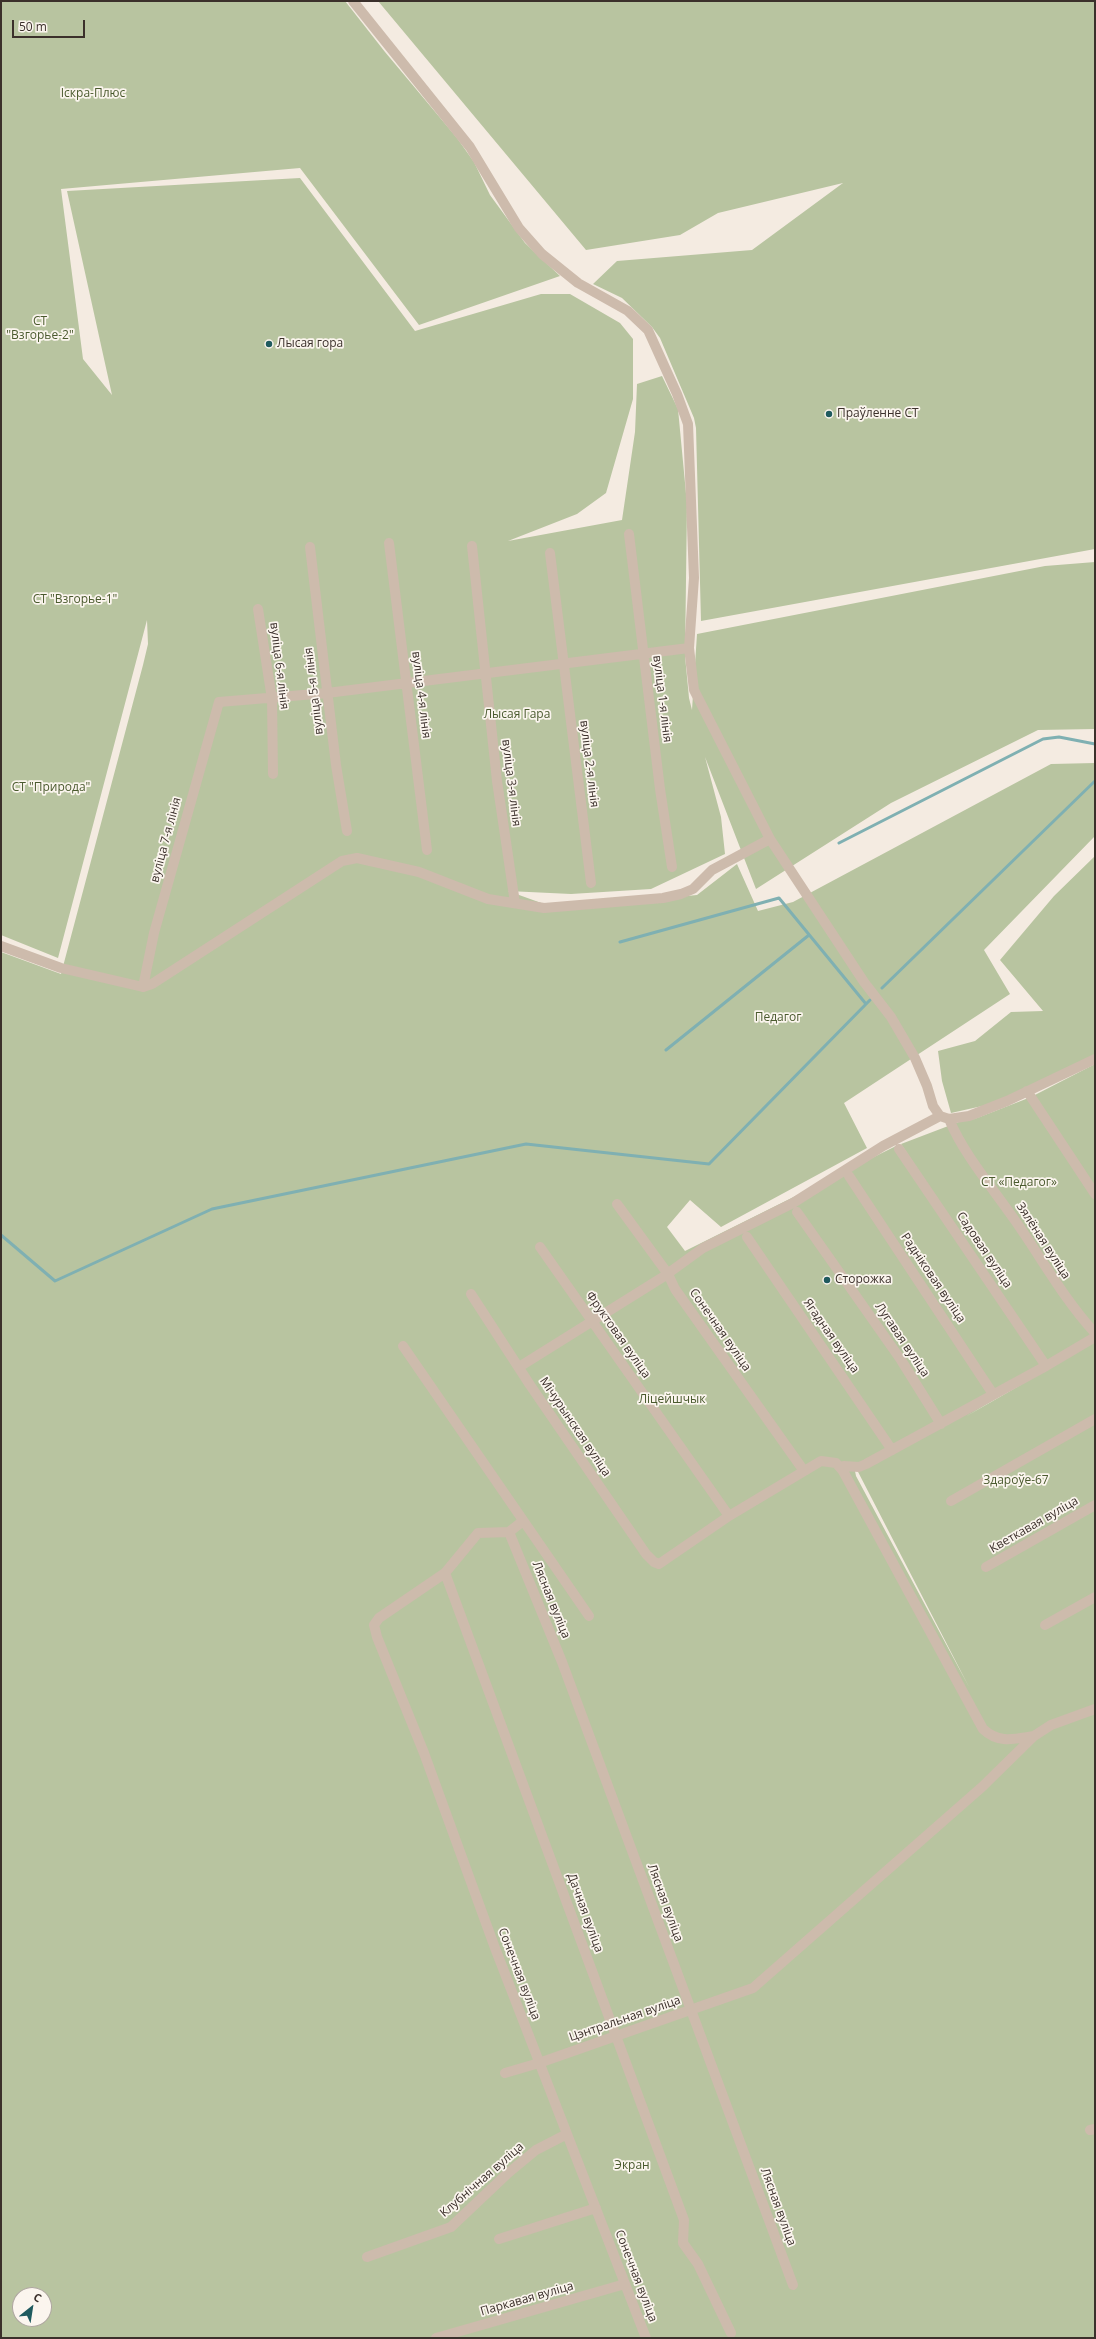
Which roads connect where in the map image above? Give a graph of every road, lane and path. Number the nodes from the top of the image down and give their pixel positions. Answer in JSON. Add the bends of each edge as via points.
{"nodes":[{"id":1,"x":353,"y":1,"type":"edge"},
{"id":2,"x":629,"y":534,"type":"dead end"},
{"id":3,"x":389,"y":543,"type":"dead end"},
{"id":4,"x":472,"y":546,"type":"dead end"},
{"id":5,"x":310,"y":547,"type":"dead end"},
{"id":6,"x":550,"y":553,"type":"dead end"},
{"id":7,"x":258,"y":609,"type":"dead end"},
{"id":8,"x":689,"y":648,"type":"junction"},
{"id":9,"x":643,"y":655,"type":"junction"},
{"id":10,"x":564,"y":664,"type":"junction"},
{"id":11,"x":485,"y":674,"type":"junction"},
{"id":12,"x":407,"y":683,"type":"junction"},
{"id":13,"x":327,"y":693,"type":"junction"},
{"id":14,"x":272,"y":699,"type":"junction"},
{"id":15,"x":273,"y":774,"type":"dead end"},
{"id":16,"x":347,"y":831,"type":"dead end"},
{"id":17,"x":770,"y":839,"type":"junction"},
{"id":18,"x":427,"y":850,"type":"dead end"},
{"id":19,"x":672,"y":867,"type":"dead end"},
{"id":20,"x":591,"y":883,"type":"dead end"},
{"id":21,"x":515,"y":903,"type":"junction"},
{"id":22,"x":1,"y":946,"type":"edge"},
{"id":23,"x":143,"y":987,"type":"junction"},
{"id":24,"x":1095,"y":1059,"type":"edge"},
{"id":25,"x":1027,"y":1091,"type":"junction"},
{"id":26,"x":944,"y":1118,"type":"junction"},
{"id":27,"x":900,"y":1149,"type":"dead end"},
{"id":28,"x":849,"y":1176,"type":"dead end"},
{"id":29,"x":1095,"y":1194,"type":"edge"},
{"id":30,"x":617,"y":1204,"type":"dead end"},
{"id":31,"x":797,"y":1212,"type":"dead end"},
{"id":32,"x":747,"y":1237,"type":"dead end"},
{"id":33,"x":540,"y":1247,"type":"dead end"},
{"id":34,"x":668,"y":1274,"type":"junction"},
{"id":35,"x":471,"y":1294,"type":"dead end"},
{"id":36,"x":593,"y":1322,"type":"junction"},
{"id":37,"x":1095,"y":1333,"type":"edge"},
{"id":38,"x":1095,"y":1337,"type":"edge"},
{"id":39,"x":403,"y":1346,"type":"dead end"},
{"id":40,"x":1046,"y":1366,"type":"junction"},
{"id":41,"x":519,"y":1367,"type":"junction"},
{"id":42,"x":993,"y":1394,"type":"junction"},
{"id":43,"x":1095,"y":1419,"type":"edge"},
{"id":44,"x":941,"y":1424,"type":"junction"},
{"id":45,"x":892,"y":1450,"type":"junction"},
{"id":46,"x":804,"y":1471,"type":"junction"},
{"id":47,"x":843,"y":1471,"type":"junction"},
{"id":48,"x":951,"y":1501,"type":"dead end"},
{"id":49,"x":1095,"y":1505,"type":"edge"},
{"id":50,"x":729,"y":1516,"type":"junction"},
{"id":51,"x":524,"y":1521,"type":"junction"},
{"id":52,"x":509,"y":1532,"type":"junction"},
{"id":53,"x":986,"y":1568,"type":"dead end"},
{"id":54,"x":445,"y":1573,"type":"junction"},
{"id":55,"x":1095,"y":1597,"type":"edge"},
{"id":56,"x":589,"y":1616,"type":"dead end"},
{"id":57,"x":1045,"y":1625,"type":"dead end"},
{"id":58,"x":1095,"y":1709,"type":"edge"},
{"id":59,"x":1034,"y":1736,"type":"junction"},
{"id":60,"x":691,"y":2010,"type":"junction"},
{"id":61,"x":616,"y":2035,"type":"junction"},
{"id":62,"x":539,"y":2063,"type":"junction"},
{"id":63,"x":505,"y":2073,"type":"dead end"},
{"id":64,"x":567,"y":2134,"type":"junction"},
{"id":65,"x":596,"y":2208,"type":"junction"},
{"id":66,"x":498,"y":2240,"type":"dead end"},
{"id":67,"x":367,"y":2257,"type":"dead end"},
{"id":68,"x":625,"y":2284,"type":"junction"},
{"id":69,"x":793,"y":2285,"type":"dead end"},
{"id":70,"x":731,"y":2333,"type":"dead end"},
{"id":71,"x":436,"y":2338,"type":"edge"},
{"id":72,"x":646,"y":2338,"type":"edge"}],
"edges":[{"from":1,"to":8,"type":"street","name":"Зялёная вуліца","via":[[470,147],[519,228],[542,254],[578,283],[628,310],[648,330],[688,424],[694,578]]},
{"from":2,"to":9,"type":"street","name":"вуліца 1-я лінія"},
{"from":3,"to":12,"type":"street","name":"вуліца 4-я лінія"},
{"from":4,"to":11,"type":"street","name":"вуліца 3-я лінія"},
{"from":5,"to":13,"type":"street","name":"вуліца 5-я лінія"},
{"from":6,"to":10,"type":"street","name":"вуліца 2-я лінія"},
{"from":7,"to":14,"type":"street","name":"вуліца 6-я лінія"},
{"from":8,"to":9,"type":"street"},
{"from":8,"to":17,"type":"street","name":"Зялёная вуліца","via":[[694,690]]},
{"from":9,"to":10,"type":"street"},
{"from":9,"to":19,"type":"street","name":"вуліца 1-я лінія"},
{"from":10,"to":11,"type":"street"},
{"from":10,"to":20,"type":"street","name":"вуліца 2-я лінія"},
{"from":11,"to":12,"type":"street"},
{"from":11,"to":21,"type":"street","name":"вуліца 3-я лінія","via":[[497,781]]},
{"from":12,"to":13,"type":"street"},
{"from":12,"to":18,"type":"street","name":"вуліца 4-я лінія"},
{"from":13,"to":14,"type":"street"},
{"from":13,"to":16,"type":"street","name":"вуліца 5-я лінія"},
{"from":14,"to":15,"type":"street","name":"вуліца 6-я лінія"},
{"from":14,"to":23,"type":"street","name":"вуліца 7-я лінія","via":[[219,702],[154,933]]},
{"from":17,"to":21,"type":"street","via":[[712,870],[693,889],[681,894],[663,898],[544,908]]},
{"from":17,"to":26,"type":"street","name":"Зялёная вуліца","via":[[864,982],[890,1016],[915,1058],[933,1106]]},
{"from":21,"to":23,"type":"street","via":[[488,900],[419,872],[357,858],[342,861],[152,984]]},
{"from":22,"to":23,"type":"street","via":[[61,968]]},
{"from":24,"to":25,"type":"street"},
{"from":25,"to":26,"type":"street","via":[[985,1111]]},
{"from":25,"to":29,"type":"street"},
{"from":26,"to":34,"type":"street","via":[[883,1146],[793,1203],[703,1248]]},
{"from":26,"to":37,"type":"street","name":"Зялёная вуліца","via":[[984,1179],[1014,1218],[1060,1291]]},
{"from":27,"to":40,"type":"street","name":"Садовая вуліца"},
{"from":28,"to":42,"type":"street","name":"Радніковая вуліца"},
{"from":30,"to":34,"type":"street","name":"Сонечная вуліца"},
{"from":31,"to":44,"type":"street","name":"Лугавая вуліца","via":[[901,1360]]},
{"from":32,"to":45,"type":"street","name":"Ягадная вуліца"},
{"from":33,"to":36,"type":"street","name":"Фруктовая вуліца"},
{"from":34,"to":36,"type":"street"},
{"from":34,"to":46,"type":"street","name":"Сонечная вуліца","via":[[675,1289]]},
{"from":35,"to":41,"type":"street","name":"Мічурынская вуліца"},
{"from":36,"to":41,"type":"street"},
{"from":36,"to":50,"type":"street","name":"Фруктовая вуліца"},
{"from":38,"to":40,"type":"street"},
{"from":39,"to":51,"type":"street"},
{"from":40,"to":42,"type":"street"},
{"from":41,"to":50,"type":"street","name":"Мічурынская вуліца","via":[[646,1554],[654,1562],[659,1564],[665,1561]]},
{"from":42,"to":44,"type":"street"},
{"from":43,"to":48,"type":"street"},
{"from":44,"to":45,"type":"street"},
{"from":45,"to":47,"type":"street","via":[[859,1467],[844,1466]]},
{"from":46,"to":47,"type":"street","via":[[821,1461],[829,1460]]},
{"from":46,"to":50,"type":"street"},
{"from":47,"to":59,"type":"street","via":[[983,1730],[993,1737],[1004,1740]]},
{"from":49,"to":53,"type":"street","name":"Кветкавая вуліца"},
{"from":51,"to":52,"type":"street"},
{"from":51,"to":56,"type":"street"},
{"from":52,"to":54,"type":"street","via":[[478,1532]]},
{"from":52,"to":60,"type":"street","name":"Лясная вуліца","via":[[562,1662]]},
{"from":54,"to":61,"type":"street","name":"Дачная вуліца"},
{"from":54,"to":62,"type":"street","name":"Сонечная вуліца","via":[[379,1618],[374,1625]]},
{"from":55,"to":57,"type":"street"},
{"from":58,"to":59,"type":"street","via":[[1051,1725]]},
{"from":59,"to":60,"type":"street","name":"Цэнтральная вуліца","via":[[982,1787],[753,1988]]},
{"from":60,"to":61,"type":"street","name":"Цэнтральная вуліца"},
{"from":60,"to":69,"type":"street","name":"Лясная вуліца"},
{"from":61,"to":62,"type":"street","name":"Цэнтральная вуліца"},
{"from":61,"to":70,"type":"street","name":"Дачная вуліца","via":[[684,2220],[683,2244],[698,2264]]},
{"from":62,"to":63,"type":"street","name":"Цэнтральная вуліца"},
{"from":62,"to":64,"type":"street","name":"Сонечная вуліца"},
{"from":64,"to":65,"type":"street","name":"Сонечная вуліца"},
{"from":64,"to":67,"type":"street","name":"Клубнічная вуліца","via":[[536,2150],[450,2226]]},
{"from":65,"to":66,"type":"street"},
{"from":65,"to":68,"type":"street","name":"Сонечная вуліца"},
{"from":68,"to":71,"type":"street","name":"Паркавая вуліца"},
{"from":68,"to":72,"type":"street","name":"Сонечная вуліца"}]}
